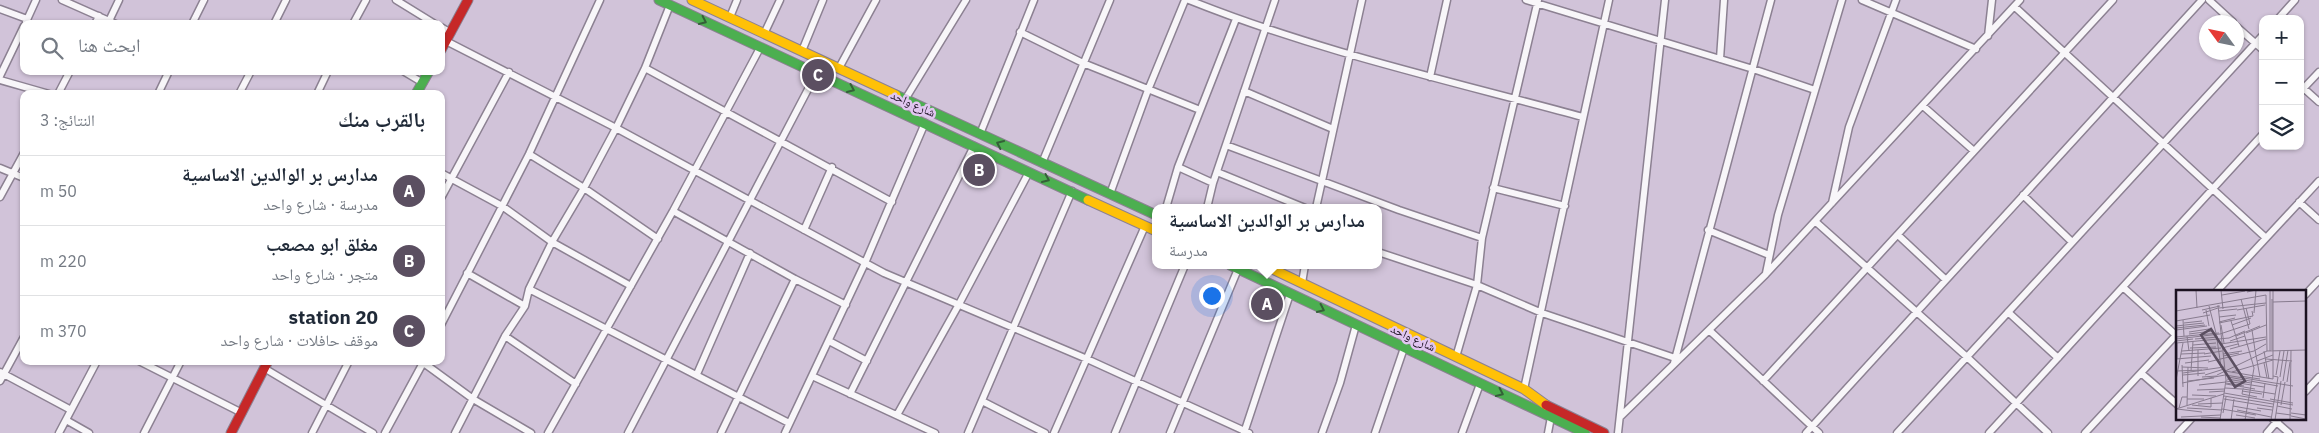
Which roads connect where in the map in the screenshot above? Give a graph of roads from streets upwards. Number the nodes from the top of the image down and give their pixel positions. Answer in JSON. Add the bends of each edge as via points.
{"nodes":[{"id":1,"x":36,"y":0,"type":"edge"},
{"id":2,"x":62,"y":0,"type":"edge"},
{"id":3,"x":119,"y":0,"type":"edge"},
{"id":4,"x":204,"y":0,"type":"edge"},
{"id":5,"x":286,"y":0,"type":"edge"},
{"id":6,"x":366,"y":0,"type":"edge"},
{"id":7,"x":396,"y":0,"type":"edge"},
{"id":8,"x":468,"y":0,"type":"edge"},
{"id":9,"x":600,"y":0,"type":"edge"},
{"id":10,"x":659,"y":0,"type":"edge"},
{"id":11,"x":692,"y":0,"type":"edge"},
{"id":12,"x":737,"y":0,"type":"edge"},
{"id":13,"x":780,"y":0,"type":"edge"},
{"id":14,"x":823,"y":0,"type":"edge"},
{"id":15,"x":876,"y":0,"type":"edge"},
{"id":16,"x":966,"y":0,"type":"edge"},
{"id":17,"x":1034,"y":0,"type":"edge"},
{"id":18,"x":1110,"y":0,"type":"edge"},
{"id":19,"x":1185,"y":0,"type":"edge"},
{"id":20,"x":1189,"y":0,"type":"edge"},
{"id":21,"x":1275,"y":0,"type":"edge"},
{"id":22,"x":1362,"y":0,"type":"edge"},
{"id":23,"x":1447,"y":0,"type":"edge"},
{"id":24,"x":1526,"y":0,"type":"edge"},
{"id":25,"x":1609,"y":0,"type":"edge"},
{"id":26,"x":1665,"y":0,"type":"edge"},
{"id":27,"x":1724,"y":0,"type":"edge"},
{"id":28,"x":1771,"y":0,"type":"edge"},
{"id":29,"x":1842,"y":0,"type":"edge"},
{"id":30,"x":1862,"y":0,"type":"edge"},
{"id":31,"x":1896,"y":0,"type":"edge"},
{"id":32,"x":1992,"y":0,"type":"edge"},
{"id":33,"x":2020,"y":0,"type":"edge"},
{"id":34,"x":2114,"y":0,"type":"edge"},
{"id":35,"x":2202,"y":0,"type":"edge"},
{"id":36,"x":2209,"y":0,"type":"edge"},
{"id":37,"x":2295,"y":0,"type":"edge"},
{"id":38,"x":1538,"y":2,"type":"edge"},
{"id":39,"x":670,"y":6,"type":"junction"},
{"id":40,"x":2014,"y":7,"type":"junction"},
{"id":41,"x":0,"y":9,"type":"edge"},
{"id":42,"x":1892,"y":12,"type":"junction"},
{"id":43,"x":2225,"y":15,"type":"edge"},
{"id":44,"x":2282,"y":15,"type":"edge"},
{"id":45,"x":99,"y":16,"type":"junction"},
{"id":46,"x":730,"y":17,"type":"junction"},
{"id":47,"x":1236,"y":19,"type":"junction"},
{"id":48,"x":20,"y":20,"type":"edge"},
{"id":49,"x":26,"y":20,"type":"edge"},
{"id":50,"x":97,"y":20,"type":"edge"},
{"id":51,"x":108,"y":20,"type":"edge"},
{"id":52,"x":113,"y":20,"type":"edge"},
{"id":53,"x":194,"y":20,"type":"edge"},
{"id":54,"x":276,"y":20,"type":"edge"},
{"id":55,"x":355,"y":20,"type":"edge"},
{"id":56,"x":428,"y":20,"type":"edge"},
{"id":57,"x":1604,"y":25,"type":"junction"},
{"id":58,"x":1265,"y":30,"type":"junction"},
{"id":59,"x":1020,"y":32,"type":"junction"},
{"id":60,"x":2244,"y":33,"type":"edge"},
{"id":61,"x":20,"y":34,"type":"edge"},
{"id":62,"x":764,"y":34,"type":"junction"},
{"id":63,"x":1988,"y":36,"type":"junction"},
{"id":64,"x":2259,"y":39,"type":"edge"},
{"id":65,"x":446,"y":41,"type":"edge"},
{"id":66,"x":1662,"y":42,"type":"junction"},
{"id":67,"x":2255,"y":43,"type":"junction"},
{"id":68,"x":2259,"y":46,"type":"edge"},
{"id":69,"x":760,"y":48,"type":"junction"},
{"id":70,"x":1976,"y":49,"type":"junction"},
{"id":71,"x":802,"y":51,"type":"junction"},
{"id":72,"x":2065,"y":53,"type":"junction"},
{"id":73,"x":1349,"y":54,"type":"junction"},
{"id":74,"x":1720,"y":59,"type":"junction"},
{"id":75,"x":1083,"y":63,"type":"junction"},
{"id":76,"x":645,"y":68,"type":"junction"},
{"id":77,"x":839,"y":68,"type":"junction"},
{"id":78,"x":1753,"y":69,"type":"junction"},
{"id":79,"x":509,"y":72,"type":"junction"},
{"id":80,"x":2319,"y":72,"type":"edge"},
{"id":81,"x":816,"y":74,"type":"junction"},
{"id":82,"x":68,"y":75,"type":"edge"},
{"id":83,"x":167,"y":75,"type":"edge"},
{"id":84,"x":249,"y":75,"type":"edge"},
{"id":85,"x":326,"y":75,"type":"edge"},
{"id":86,"x":409,"y":75,"type":"edge"},
{"id":87,"x":427,"y":75,"type":"edge"},
{"id":88,"x":0,"y":76,"type":"edge"},
{"id":89,"x":1430,"y":77,"type":"junction"},
{"id":90,"x":0,"y":80,"type":"edge"},
{"id":91,"x":422,"y":83,"type":"junction"},
{"id":92,"x":2304,"y":85,"type":"edge"},
{"id":93,"x":35,"y":90,"type":"edge"},
{"id":94,"x":60,"y":90,"type":"edge"},
{"id":95,"x":160,"y":90,"type":"edge"},
{"id":96,"x":241,"y":90,"type":"edge"},
{"id":97,"x":319,"y":90,"type":"edge"},
{"id":98,"x":418,"y":90,"type":"edge"},
{"id":99,"x":1148,"y":90,"type":"junction"},
{"id":100,"x":1815,"y":90,"type":"junction"},
{"id":101,"x":2304,"y":90,"type":"edge"},
{"id":102,"x":1244,"y":91,"type":"junction"},
{"id":103,"x":2113,"y":97,"type":"junction"},
{"id":104,"x":556,"y":98,"type":"junction"},
{"id":105,"x":906,"y":98,"type":"junction"},
{"id":106,"x":1515,"y":99,"type":"junction"},
{"id":107,"x":2319,"y":102,"type":"edge"},
{"id":108,"x":1923,"y":106,"type":"junction"},
{"id":109,"x":1200,"y":110,"type":"junction"},
{"id":110,"x":726,"y":112,"type":"junction"},
{"id":111,"x":1583,"y":117,"type":"junction"},
{"id":112,"x":925,"y":123,"type":"junction"},
{"id":113,"x":616,"y":128,"type":"junction"},
{"id":114,"x":1333,"y":128,"type":"junction"},
{"id":115,"x":980,"y":134,"type":"junction"},
{"id":116,"x":2259,"y":138,"type":"edge"},
{"id":117,"x":782,"y":140,"type":"junction"},
{"id":118,"x":2163,"y":142,"type":"junction"},
{"id":119,"x":1226,"y":145,"type":"junction"},
{"id":120,"x":974,"y":146,"type":"junction"},
{"id":121,"x":1974,"y":151,"type":"junction"},
{"id":122,"x":529,"y":154,"type":"junction"},
{"id":123,"x":20,"y":160,"type":"edge"},
{"id":124,"x":1042,"y":163,"type":"junction"},
{"id":125,"x":832,"y":167,"type":"junction"},
{"id":126,"x":1178,"y":167,"type":"junction"},
{"id":127,"x":0,"y":168,"type":"edge"},
{"id":128,"x":694,"y":172,"type":"junction"},
{"id":129,"x":1029,"y":172,"type":"junction"},
{"id":130,"x":1217,"y":172,"type":"junction"},
{"id":131,"x":12,"y":173,"type":"junction"},
{"id":132,"x":445,"y":175,"type":"edge"},
{"id":133,"x":20,"y":176,"type":"edge"},
{"id":134,"x":452,"y":179,"type":"junction"},
{"id":135,"x":2319,"y":180,"type":"edge"},
{"id":136,"x":1322,"y":182,"type":"junction"},
{"id":137,"x":1213,"y":183,"type":"junction"},
{"id":138,"x":584,"y":188,"type":"junction"},
{"id":139,"x":1494,"y":188,"type":"junction"},
{"id":140,"x":2214,"y":188,"type":"junction"},
{"id":141,"x":445,"y":191,"type":"edge"},
{"id":142,"x":1072,"y":191,"type":"junction"},
{"id":143,"x":1110,"y":194,"type":"junction"},
{"id":144,"x":2023,"y":195,"type":"junction"},
{"id":145,"x":0,"y":198,"type":"edge"},
{"id":146,"x":749,"y":202,"type":"junction"},
{"id":147,"x":892,"y":202,"type":"junction"},
{"id":148,"x":2299,"y":202,"type":"junction"},
{"id":149,"x":1167,"y":204,"type":"edge"},
{"id":150,"x":1208,"y":204,"type":"edge"},
{"id":151,"x":1295,"y":204,"type":"edge"},
{"id":152,"x":1317,"y":204,"type":"edge"},
{"id":153,"x":1832,"y":204,"type":"junction"},
{"id":154,"x":502,"y":206,"type":"junction"},
{"id":155,"x":1565,"y":206,"type":"junction"},
{"id":156,"x":674,"y":211,"type":"junction"},
{"id":157,"x":1152,"y":213,"type":"edge"},
{"id":158,"x":2319,"y":220,"type":"edge"},
{"id":159,"x":1816,"y":222,"type":"junction"},
{"id":160,"x":1145,"y":226,"type":"junction"},
{"id":161,"x":1152,"y":229,"type":"edge"},
{"id":162,"x":804,"y":230,"type":"junction"},
{"id":163,"x":1708,"y":230,"type":"junction"},
{"id":164,"x":1898,"y":235,"type":"junction"},
{"id":165,"x":1482,"y":238,"type":"junction"},
{"id":166,"x":2266,"y":238,"type":"junction"},
{"id":167,"x":658,"y":239,"type":"junction"},
{"id":168,"x":552,"y":242,"type":"junction"},
{"id":169,"x":728,"y":242,"type":"junction"},
{"id":170,"x":2071,"y":242,"type":"junction"},
{"id":171,"x":1382,"y":253,"type":"edge"},
{"id":172,"x":750,"y":254,"type":"junction"},
{"id":173,"x":1769,"y":255,"type":"junction"},
{"id":174,"x":865,"y":263,"type":"junction"},
{"id":175,"x":1868,"y":268,"type":"junction"},
{"id":176,"x":1183,"y":269,"type":"edge"},
{"id":177,"x":1233,"y":269,"type":"edge"},
{"id":178,"x":1238,"y":269,"type":"edge"},
{"id":179,"x":1272,"y":269,"type":"edge"},
{"id":180,"x":1304,"y":269,"type":"edge"},
{"id":181,"x":467,"y":273,"type":"junction"},
{"id":182,"x":1766,"y":274,"type":"junction"},
{"id":183,"x":795,"y":279,"type":"junction"},
{"id":184,"x":1945,"y":279,"type":"junction"},
{"id":185,"x":2319,"y":280,"type":"edge"},
{"id":186,"x":1302,"y":283,"type":"junction"},
{"id":187,"x":906,"y":284,"type":"junction"},
{"id":188,"x":1477,"y":285,"type":"junction"},
{"id":189,"x":631,"y":286,"type":"junction"},
{"id":190,"x":529,"y":288,"type":"junction"},
{"id":191,"x":2124,"y":288,"type":"junction"},
{"id":192,"x":2218,"y":290,"type":"edge"},
{"id":193,"x":1290,"y":294,"type":"junction"},
{"id":194,"x":2306,"y":294,"type":"edge"},
{"id":195,"x":846,"y":305,"type":"junction"},
{"id":196,"x":525,"y":306,"type":"junction"},
{"id":197,"x":958,"y":306,"type":"junction"},
{"id":198,"x":445,"y":310,"type":"edge"},
{"id":199,"x":1916,"y":311,"type":"junction"},
{"id":200,"x":2008,"y":312,"type":"junction"},
{"id":201,"x":1542,"y":313,"type":"junction"},
{"id":202,"x":1356,"y":326,"type":"junction"},
{"id":203,"x":1014,"y":328,"type":"junction"},
{"id":204,"x":607,"y":329,"type":"junction"},
{"id":205,"x":1709,"y":330,"type":"junction"},
{"id":206,"x":2176,"y":334,"type":"edge"},
{"id":207,"x":505,"y":336,"type":"junction"},
{"id":208,"x":2176,"y":336,"type":"edge"},
{"id":209,"x":829,"y":341,"type":"junction"},
{"id":210,"x":1629,"y":343,"type":"junction"},
{"id":211,"x":20,"y":344,"type":"edge"},
{"id":212,"x":1404,"y":348,"type":"junction"},
{"id":213,"x":1456,"y":357,"type":"junction"},
{"id":214,"x":1967,"y":357,"type":"junction"},
{"id":215,"x":666,"y":358,"type":"junction"},
{"id":216,"x":1675,"y":358,"type":"junction"},
{"id":217,"x":2058,"y":358,"type":"junction"},
{"id":218,"x":1087,"y":359,"type":"junction"},
{"id":219,"x":867,"y":361,"type":"junction"},
{"id":220,"x":95,"y":365,"type":"edge"},
{"id":221,"x":147,"y":365,"type":"edge"},
{"id":222,"x":179,"y":365,"type":"edge"},
{"id":223,"x":266,"y":365,"type":"edge"},
{"id":224,"x":347,"y":365,"type":"edge"},
{"id":225,"x":421,"y":365,"type":"edge"},
{"id":226,"x":427,"y":365,"type":"edge"},
{"id":227,"x":1673,"y":365,"type":"junction"},
{"id":228,"x":2,"y":373,"type":"edge"},
{"id":229,"x":2141,"y":373,"type":"junction"},
{"id":230,"x":697,"y":374,"type":"junction"},
{"id":231,"x":812,"y":376,"type":"junction"},
{"id":232,"x":2319,"y":377,"type":"edge"},
{"id":233,"x":172,"y":378,"type":"junction"},
{"id":234,"x":0,"y":381,"type":"edge"},
{"id":235,"x":1763,"y":381,"type":"junction"},
{"id":236,"x":1138,"y":382,"type":"junction"},
{"id":237,"x":576,"y":384,"type":"junction"},
{"id":238,"x":1480,"y":384,"type":"junction"},
{"id":239,"x":1524,"y":389,"type":"junction"},
{"id":240,"x":2306,"y":391,"type":"edge"},
{"id":241,"x":850,"y":394,"type":"junction"},
{"id":242,"x":739,"y":396,"type":"junction"},
{"id":243,"x":473,"y":398,"type":"junction"},
{"id":244,"x":982,"y":401,"type":"junction"},
{"id":245,"x":1182,"y":403,"type":"junction"},
{"id":246,"x":2176,"y":403,"type":"edge"},
{"id":247,"x":2016,"y":404,"type":"junction"},
{"id":248,"x":327,"y":406,"type":"junction"},
{"id":249,"x":71,"y":410,"type":"junction"},
{"id":250,"x":242,"y":413,"type":"junction"},
{"id":251,"x":897,"y":415,"type":"junction"},
{"id":252,"x":1551,"y":417,"type":"junction"},
{"id":253,"x":1620,"y":417,"type":"junction"},
{"id":254,"x":66,"y":420,"type":"junction"},
{"id":255,"x":2190,"y":420,"type":"edge"},
{"id":256,"x":2276,"y":420,"type":"edge"},
{"id":257,"x":789,"y":423,"type":"junction"},
{"id":258,"x":1812,"y":426,"type":"junction"},
{"id":259,"x":59,"y":433,"type":"edge"},
{"id":260,"x":89,"y":433,"type":"edge"},
{"id":261,"x":144,"y":433,"type":"edge"},
{"id":262,"x":231,"y":433,"type":"edge"},
{"id":263,"x":312,"y":433,"type":"edge"},
{"id":264,"x":372,"y":433,"type":"edge"},
{"id":265,"x":386,"y":433,"type":"edge"},
{"id":266,"x":455,"y":433,"type":"edge"},
{"id":267,"x":530,"y":433,"type":"edge"},
{"id":268,"x":548,"y":433,"type":"edge"},
{"id":269,"x":628,"y":433,"type":"edge"},
{"id":270,"x":721,"y":433,"type":"edge"},
{"id":271,"x":784,"y":433,"type":"edge"},
{"id":272,"x":935,"y":433,"type":"edge"},
{"id":273,"x":968,"y":433,"type":"edge"},
{"id":274,"x":1045,"y":433,"type":"edge"},
{"id":275,"x":1054,"y":433,"type":"edge"},
{"id":276,"x":1115,"y":433,"type":"edge"},
{"id":277,"x":1170,"y":433,"type":"edge"},
{"id":278,"x":1246,"y":433,"type":"edge"},
{"id":279,"x":1322,"y":433,"type":"edge"},
{"id":280,"x":1375,"y":433,"type":"edge"},
{"id":281,"x":1462,"y":433,"type":"edge"},
{"id":282,"x":1548,"y":433,"type":"edge"},
{"id":283,"x":1586,"y":433,"type":"edge"},
{"id":284,"x":1604,"y":433,"type":"edge"},
{"id":285,"x":1618,"y":433,"type":"edge"},
{"id":286,"x":1806,"y":433,"type":"edge"},
{"id":287,"x":1819,"y":433,"type":"edge"},
{"id":288,"x":1897,"y":433,"type":"edge"},
{"id":289,"x":1989,"y":433,"type":"edge"},
{"id":290,"x":2048,"y":433,"type":"edge"},
{"id":291,"x":2085,"y":433,"type":"edge"},
{"id":292,"x":2178,"y":433,"type":"edge"},
{"id":293,"x":2267,"y":433,"type":"edge"},
{"id":294,"x":2289,"y":433,"type":"edge"}],
"edges":[{"from":1,"to":49,"type":"street"},
{"from":2,"to":45,"type":"street"},
{"from":3,"to":52,"type":"street"},
{"from":4,"to":53,"type":"street"},
{"from":5,"to":54,"type":"street"},
{"from":6,"to":55,"type":"street"},
{"from":7,"to":56,"type":"street"},
{"from":8,"to":65,"type":"street"},
{"from":9,"to":104,"type":"street"},
{"from":10,"to":39,"type":"street","name":"شارع واحد"},
{"from":11,"to":46,"type":"street","name":"شارع واحد"},
{"from":12,"to":46,"type":"street"},
{"from":13,"to":62,"type":"street"},
{"from":14,"to":71,"type":"street"},
{"from":15,"to":77,"type":"street"},
{"from":16,"to":105,"type":"street"},
{"from":17,"to":59,"type":"street"},
{"from":18,"to":75,"type":"street"},
{"from":19,"to":99,"type":"street"},
{"from":20,"to":47,"type":"street"},
{"from":21,"to":58,"type":"street"},
{"from":22,"to":73,"type":"street"},
{"from":23,"to":89,"type":"street"},
{"from":24,"to":38,"type":"street"},
{"from":25,"to":57,"type":"street"},
{"from":26,"to":66,"type":"street"},
{"from":27,"to":74,"type":"street"},
{"from":28,"to":78,"type":"street"},
{"from":29,"to":100,"type":"street"},
{"from":30,"to":42,"type":"street"},
{"from":31,"to":42,"type":"street"},
{"from":32,"to":63,"type":"street"},
{"from":33,"to":40,"type":"street"},
{"from":34,"to":72,"type":"street"},
{"from":35,"to":103,"type":"street"},
{"from":36,"to":43,"type":"street"},
{"from":37,"to":44,"type":"street"},
{"from":38,"to":57,"type":"street"},
{"from":38,"to":106,"type":"street"},
{"from":39,"to":69,"type":"street","name":"شارع واحد","one_way":true},
{"from":39,"to":76,"type":"street"},
{"from":40,"to":63,"type":"street"},
{"from":40,"to":72,"type":"street"},
{"from":41,"to":48,"type":"street"},
{"from":42,"to":70,"type":"street"},
{"from":42,"to":153,"type":"street","via":[[1849,127]]},
{"from":45,"to":50,"type":"street"},
{"from":45,"to":51,"type":"street"},
{"from":46,"to":62,"type":"street","name":"شارع واحد"},
{"from":47,"to":58,"type":"street"},
{"from":47,"to":109,"type":"street"},
{"from":57,"to":66,"type":"street"},
{"from":57,"to":111,"type":"street"},
{"from":58,"to":73,"type":"street"},
{"from":58,"to":102,"type":"street"},
{"from":59,"to":75,"type":"street"},
{"from":59,"to":115,"type":"street"},
{"from":60,"to":67,"type":"street"},
{"from":61,"to":88,"type":"street"},
{"from":62,"to":71,"type":"street","name":"شارع واحد"},
{"from":63,"to":70,"type":"street"},
{"from":64,"to":67,"type":"street"},
{"from":65,"to":79,"type":"street"},
{"from":66,"to":74,"type":"street"},
{"from":66,"to":210,"type":"street"},
{"from":67,"to":68,"type":"street"},
{"from":67,"to":118,"type":"street"},
{"from":69,"to":81,"type":"street","name":"شارع واحد"},
{"from":69,"to":110,"type":"street"},
{"from":70,"to":108,"type":"street"},
{"from":71,"to":77,"type":"street","name":"شارع واحد"},
{"from":72,"to":103,"type":"street"},
{"from":72,"to":121,"type":"street"},
{"from":73,"to":89,"type":"street"},
{"from":73,"to":114,"type":"street"},
{"from":74,"to":78,"type":"street"},
{"from":75,"to":99,"type":"street"},
{"from":75,"to":124,"type":"street"},
{"from":76,"to":110,"type":"street"},
{"from":76,"to":113,"type":"street"},
{"from":77,"to":105,"type":"street","name":"شارع واحد"},
{"from":78,"to":100,"type":"street"},
{"from":78,"to":163,"type":"street"},
{"from":79,"to":104,"type":"street"},
{"from":79,"to":134,"type":"street"},
{"from":80,"to":92,"type":"street"},
{"from":81,"to":112,"type":"street","name":"شارع واحد","one_way":true},
{"from":81,"to":117,"type":"street"},
{"from":82,"to":94,"type":"street"},
{"from":83,"to":95,"type":"street"},
{"from":84,"to":96,"type":"street"},
{"from":85,"to":97,"type":"street"},
{"from":86,"to":91,"type":"street"},
{"from":87,"to":91,"type":"street"},
{"from":89,"to":106,"type":"street"},
{"from":90,"to":93,"type":"street"},
{"from":91,"to":98,"type":"street"},
{"from":99,"to":109,"type":"street"},
{"from":99,"to":143,"type":"street"},
{"from":100,"to":173,"type":"street"},
{"from":101,"to":107,"type":"street"},
{"from":102,"to":114,"type":"street"},
{"from":102,"to":119,"type":"street"},
{"from":103,"to":118,"type":"street"},
{"from":103,"to":144,"type":"street"},
{"from":104,"to":113,"type":"street"},
{"from":104,"to":122,"type":"street"},
{"from":105,"to":115,"type":"street","name":"شارع واحد"},
{"from":106,"to":111,"type":"street"},
{"from":106,"to":139,"type":"street"},
{"from":108,"to":121,"type":"street"},
{"from":108,"to":153,"type":"street"},
{"from":109,"to":126,"type":"street"},
{"from":110,"to":117,"type":"street"},
{"from":110,"to":128,"type":"street"},
{"from":111,"to":155,"type":"street"},
{"from":112,"to":120,"type":"street","name":"شارع واحد"},
{"from":112,"to":147,"type":"street"},
{"from":113,"to":128,"type":"street"},
{"from":113,"to":138,"type":"street"},
{"from":114,"to":136,"type":"street"},
{"from":124,"to":115,"type":"street","name":"شارع واحد","one_way":true},
{"from":116,"to":140,"type":"street"},
{"from":117,"to":125,"type":"street"},
{"from":117,"to":146,"type":"street"},
{"from":118,"to":140,"type":"street"},
{"from":118,"to":170,"type":"street"},
{"from":119,"to":130,"type":"street"},
{"from":119,"to":136,"type":"street"},
{"from":120,"to":129,"type":"street","name":"شارع واحد"},
{"from":120,"to":187,"type":"street"},
{"from":121,"to":164,"type":"street"},
{"from":122,"to":138,"type":"street"},
{"from":122,"to":154,"type":"street"},
{"from":123,"to":131,"type":"street"},
{"from":124,"to":143,"type":"street","name":"شارع واحد"},
{"from":125,"to":147,"type":"street"},
{"from":125,"to":162,"type":"street"},
{"from":126,"to":137,"type":"street"},
{"from":126,"to":149,"type":"street"},
{"from":127,"to":131,"type":"street"},
{"from":128,"to":146,"type":"street"},
{"from":128,"to":156,"type":"street"},
{"from":129,"to":142,"type":"street","name":"شارع واحد","one_way":true},
{"from":129,"to":197,"type":"street"},
{"from":130,"to":137,"type":"street"},
{"from":130,"to":151,"type":"street"},
{"from":131,"to":133,"type":"street"},
{"from":131,"to":145,"type":"street"},
{"from":132,"to":134,"type":"street"},
{"from":134,"to":141,"type":"street"},
{"from":134,"to":154,"type":"street"},
{"from":135,"to":148,"type":"street"},
{"from":136,"to":152,"type":"street"},
{"from":136,"to":165,"type":"street"},
{"from":137,"to":150,"type":"street"},
{"from":138,"to":167,"type":"street"},
{"from":138,"to":168,"type":"street"},
{"from":139,"to":155,"type":"street"},
{"from":139,"to":165,"type":"street"},
{"from":140,"to":166,"type":"street"},
{"from":140,"to":191,"type":"street"},
{"from":142,"to":160,"type":"street","name":"شارع واحد"},
{"from":142,"to":203,"type":"street"},
{"from":143,"to":157,"type":"street","name":"شارع واحد"},
{"from":144,"to":170,"type":"street"},
{"from":144,"to":184,"type":"street"},
{"from":146,"to":162,"type":"street"},
{"from":146,"to":169,"type":"street"},
{"from":147,"to":174,"type":"street"},
{"from":148,"to":158,"type":"street"},
{"from":148,"to":166,"type":"street"},
{"from":153,"to":159,"type":"street"},
{"from":154,"to":168,"type":"street"},
{"from":154,"to":181,"type":"street"},
{"from":155,"to":201,"type":"street"},
{"from":156,"to":167,"type":"street"},
{"from":156,"to":169,"type":"street"},
{"from":159,"to":175,"type":"street"},
{"from":159,"to":182,"type":"street"},
{"from":160,"to":161,"type":"street","name":"شارع واحد"},
{"from":160,"to":218,"type":"street"},
{"from":162,"to":174,"type":"street"},
{"from":163,"to":173,"type":"street"},
{"from":163,"to":216,"type":"street"},
{"from":164,"to":175,"type":"street"},
{"from":164,"to":184,"type":"street"},
{"from":165,"to":188,"type":"street"},
{"from":166,"to":192,"type":"street"},
{"from":167,"to":189,"type":"street"},
{"from":168,"to":189,"type":"street"},
{"from":168,"to":190,"type":"street"},
{"from":169,"to":172,"type":"street"},
{"from":169,"to":215,"type":"street"},
{"from":170,"to":200,"type":"street"},
{"from":171,"to":188,"type":"street"},
{"from":172,"to":183,"type":"street"},
{"from":172,"to":230,"type":"street"},
{"from":173,"to":182,"type":"street"},
{"from":174,"to":187,"type":"street"},
{"from":174,"to":195,"type":"street"},
{"from":175,"to":199,"type":"street"},
{"from":175,"to":235,"type":"street"},
{"from":176,"to":236,"type":"street"},
{"from":177,"to":245,"type":"street"},
{"from":178,"to":193,"type":"street","name":"شارع واحد"},
{"from":179,"to":186,"type":"street","name":"شارع واحد"},
{"from":180,"to":186,"type":"street"},
{"from":181,"to":196,"type":"street"},
{"from":181,"to":198,"type":"street"},
{"from":182,"to":205,"type":"street"},
{"from":183,"to":195,"type":"street"},
{"from":183,"to":242,"type":"street"},
{"from":184,"to":199,"type":"street"},
{"from":185,"to":194,"type":"street"},
{"from":186,"to":213,"type":"street","name":"شارع واحد"},
{"from":187,"to":197,"type":"street"},
{"from":187,"to":219,"type":"street"},
{"from":188,"to":201,"type":"street"},
{"from":188,"to":213,"type":"street"},
{"from":189,"to":204,"type":"street"},
{"from":190,"to":196,"type":"street"},
{"from":190,"to":204,"type":"street"},
{"from":191,"to":206,"type":"street"},
{"from":191,"to":217,"type":"street"},
{"from":193,"to":202,"type":"street","name":"شارع واحد","one_way":true},
{"from":193,"to":278,"type":"street"},
{"from":195,"to":209,"type":"street"},
{"from":196,"to":207,"type":"street"},
{"from":197,"to":203,"type":"street"},
{"from":197,"to":251,"type":"street"},
{"from":199,"to":214,"type":"street"},
{"from":199,"to":258,"type":"street"},
{"from":200,"to":214,"type":"street"},
{"from":200,"to":217,"type":"street"},
{"from":201,"to":210,"type":"street"},
{"from":201,"to":239,"type":"street"},
{"from":202,"to":212,"type":"street","name":"شارع واحد"},
{"from":202,"to":279,"type":"street"},
{"from":203,"to":218,"type":"street"},
{"from":203,"to":244,"type":"street"},
{"from":204,"to":215,"type":"street"},
{"from":204,"to":237,"type":"street"},
{"from":205,"to":227,"type":"street"},
{"from":205,"to":235,"type":"street"},
{"from":207,"to":237,"type":"street"},
{"from":207,"to":243,"type":"street"},
{"from":208,"to":229,"type":"street"},
{"from":209,"to":219,"type":"street"},
{"from":209,"to":231,"type":"street"},
{"from":210,"to":216,"type":"street"},
{"from":210,"to":253,"type":"street"},
{"from":211,"to":228,"type":"street"},
{"from":212,"to":238,"type":"street","name":"شارع واحد"},
{"from":212,"to":280,"type":"street"},
{"from":213,"to":239,"type":"street","name":"شارع واحد"},
{"from":214,"to":247,"type":"street"},
{"from":214,"to":288,"type":"street"},
{"from":215,"to":230,"type":"street"},
{"from":215,"to":269,"type":"street"},
{"from":216,"to":227,"type":"street"},
{"from":217,"to":247,"type":"street"},
{"from":218,"to":236,"type":"street"},
{"from":218,"to":275,"type":"street"},
{"from":219,"to":241,"type":"street"},
{"from":220,"to":249,"type":"street"},
{"from":221,"to":233,"type":"street"},
{"from":222,"to":233,"type":"street"},
{"from":223,"to":248,"type":"street"},
{"from":223,"to":250,"type":"street"},
{"from":224,"to":248,"type":"street"},
{"from":225,"to":265,"type":"street"},
{"from":226,"to":243,"type":"street"},
{"from":227,"to":253,"type":"street"},
{"from":228,"to":234,"type":"street"},
{"from":228,"to":249,"type":"street"},
{"from":229,"to":246,"type":"street"},
{"from":229,"to":291,"type":"street"},
{"from":230,"to":242,"type":"street"},
{"from":231,"to":241,"type":"street"},
{"from":231,"to":257,"type":"street"},
{"from":232,"to":240,"type":"street"},
{"from":233,"to":250,"type":"street"},
{"from":233,"to":261,"type":"street"},
{"from":235,"to":258,"type":"street"},
{"from":236,"to":245,"type":"street"},
{"from":236,"to":276,"type":"street"},
{"from":237,"to":268,"type":"street"},
{"from":238,"to":252,"type":"street","name":"شارع واحد","one_way":true},
{"from":238,"to":281,"type":"street"},
{"from":239,"to":284,"type":"street","name":"شارع واحد","via":[[1550,408]]},
{"from":241,"to":251,"type":"street"},
{"from":242,"to":257,"type":"street"},
{"from":242,"to":270,"type":"street"},
{"from":243,"to":266,"type":"street"},
{"from":243,"to":267,"type":"street"},
{"from":244,"to":273,"type":"street"},
{"from":244,"to":274,"type":"street"},
{"from":245,"to":277,"type":"street"},
{"from":245,"to":278,"type":"street"},
{"from":247,"to":289,"type":"street"},
{"from":247,"to":290,"type":"street"},
{"from":248,"to":263,"type":"street"},
{"from":248,"to":264,"type":"street"},
{"from":249,"to":254,"type":"street"},
{"from":250,"to":262,"type":"street"},
{"from":251,"to":272,"type":"street"},
{"from":252,"to":282,"type":"street"},
{"from":252,"to":283,"type":"street","name":"شارع واحد"},
{"from":253,"to":285,"type":"street"},
{"from":254,"to":259,"type":"street"},
{"from":254,"to":260,"type":"street"},
{"from":255,"to":292,"type":"street"},
{"from":256,"to":293,"type":"street"},
{"from":256,"to":294,"type":"street"},
{"from":257,"to":271,"type":"street"},
{"from":258,"to":286,"type":"street"},
{"from":258,"to":287,"type":"street"}]}
